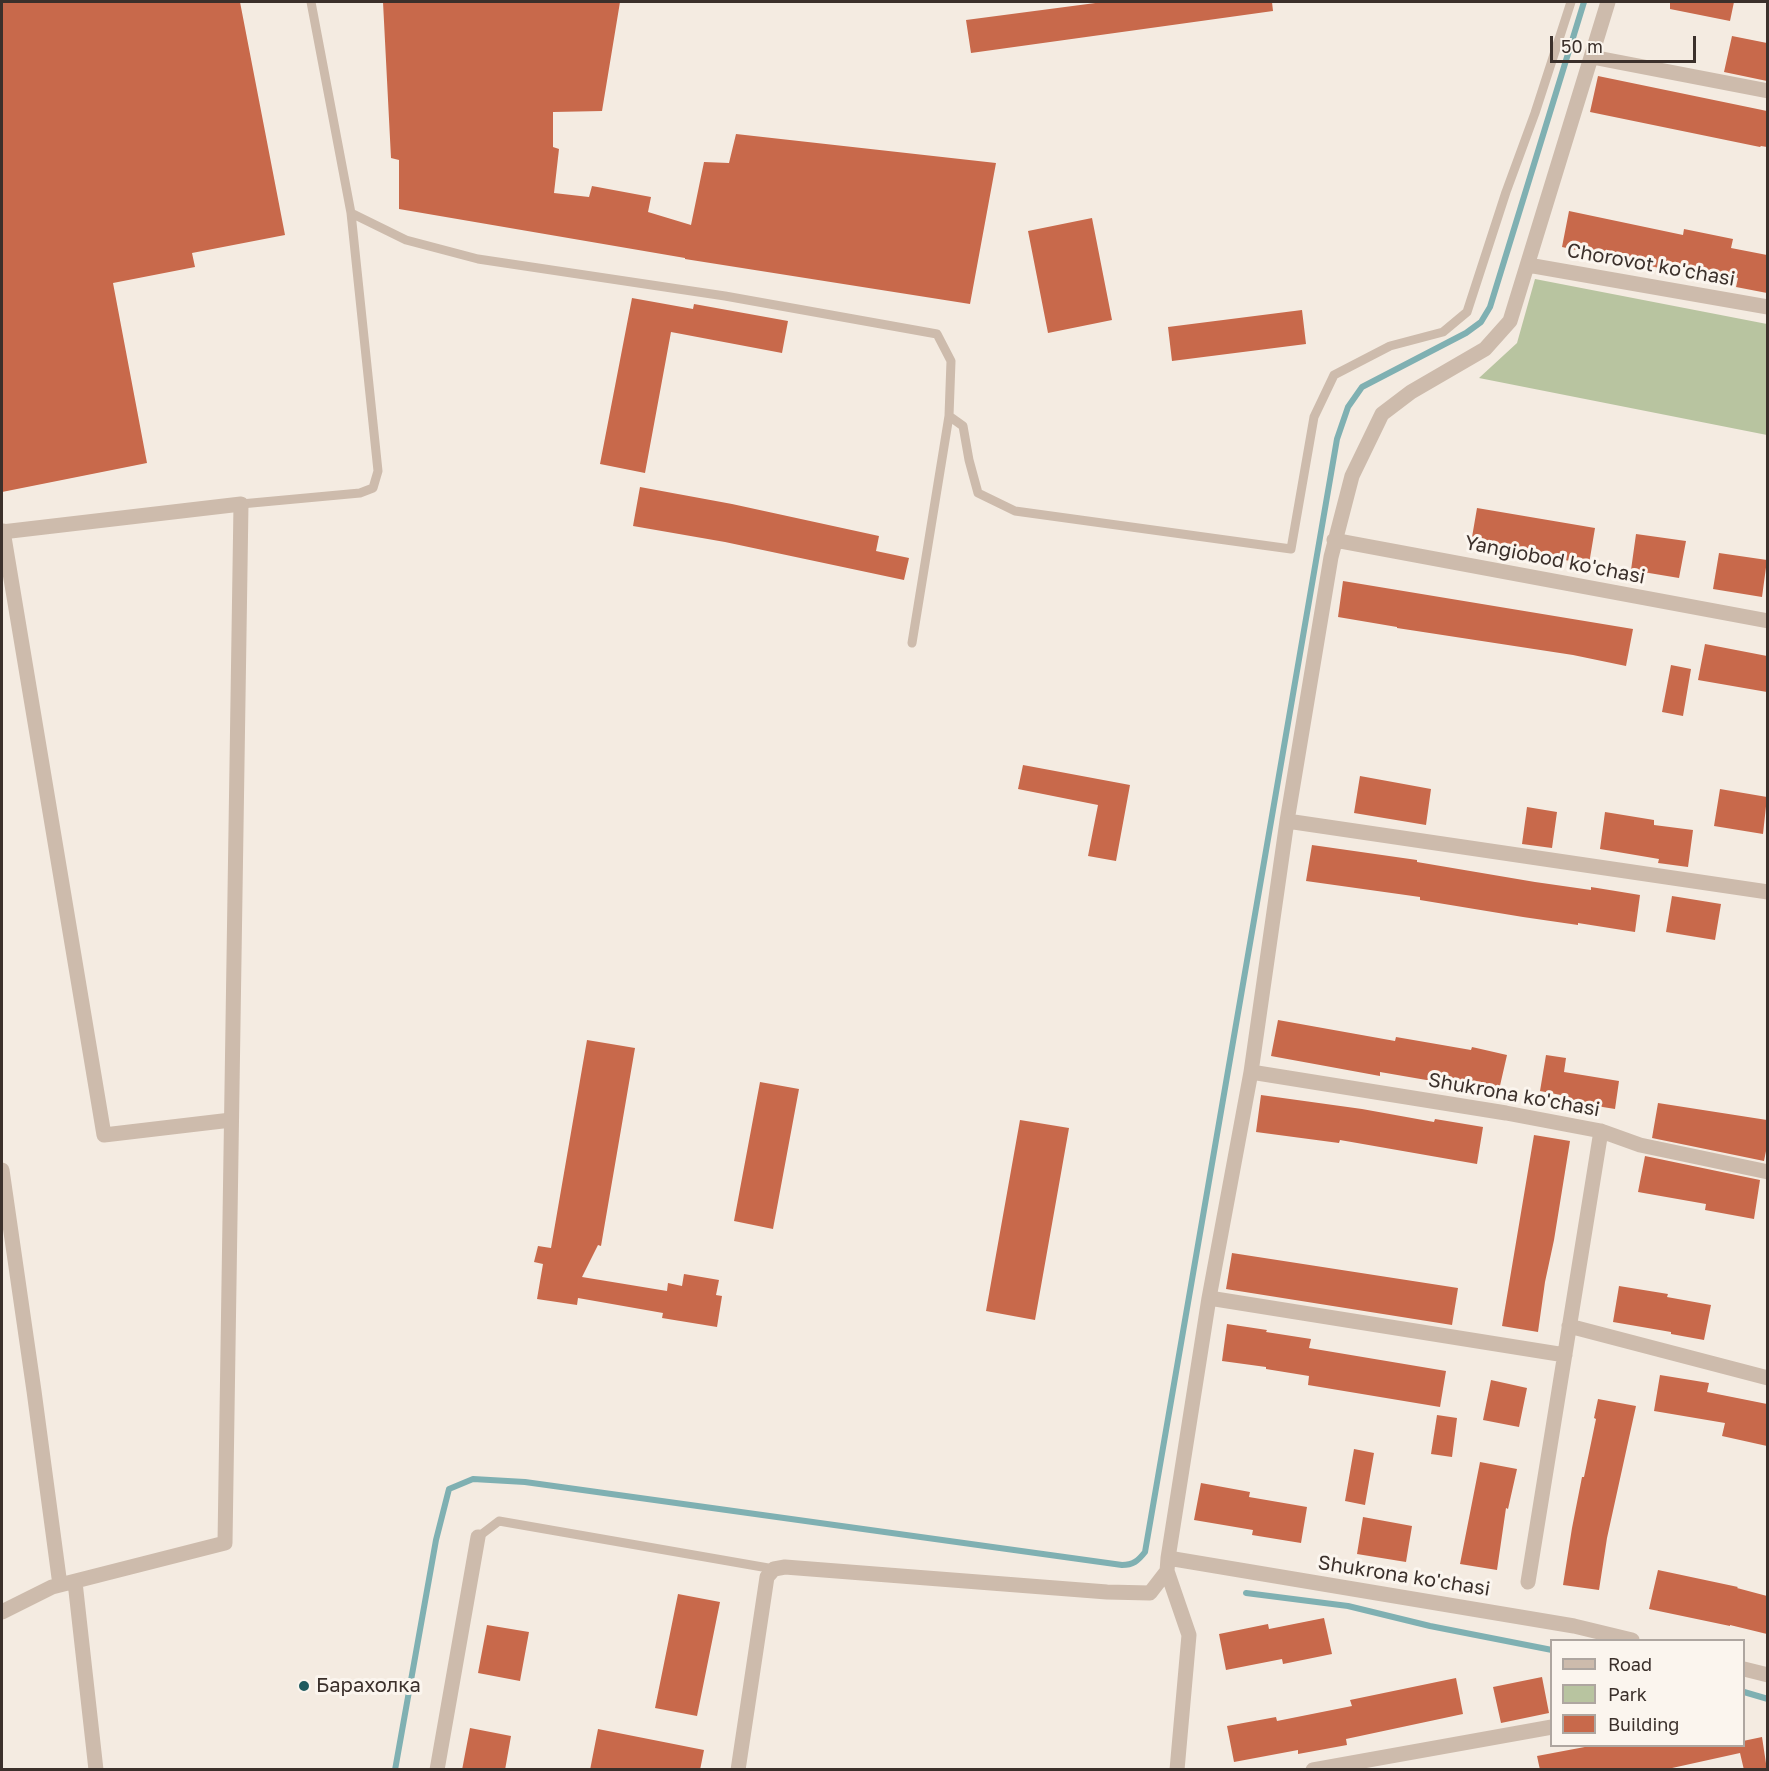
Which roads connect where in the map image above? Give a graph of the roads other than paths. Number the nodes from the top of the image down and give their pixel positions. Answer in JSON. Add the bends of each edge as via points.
{"nodes":[{"id":1,"x":312,"y":2,"type":"edge"},
{"id":2,"x":1571,"y":2,"type":"edge"},
{"id":3,"x":1608,"y":2,"type":"edge"},
{"id":4,"x":1592,"y":57,"type":"junction"},
{"id":5,"x":1767,"y":91,"type":"edge"},
{"id":6,"x":351,"y":213,"type":"junction"},
{"id":7,"x":1528,"y":265,"type":"junction"},
{"id":8,"x":1767,"y":307,"type":"edge"},
{"id":9,"x":949,"y":416,"type":"junction"},
{"id":10,"x":241,"y":504,"type":"junction"},
{"id":11,"x":2,"y":531,"type":"edge"},
{"id":12,"x":1334,"y":540,"type":"junction"},
{"id":13,"x":1767,"y":621,"type":"edge"},
{"id":14,"x":912,"y":643,"type":"dead end"},
{"id":15,"x":1287,"y":821,"type":"junction"},
{"id":16,"x":1767,"y":892,"type":"edge"},
{"id":17,"x":1251,"y":1072,"type":"junction"},
{"id":18,"x":231,"y":1120,"type":"junction"},
{"id":19,"x":1600,"y":1131,"type":"junction"},
{"id":20,"x":2,"y":1170,"type":"edge"},
{"id":21,"x":1767,"y":1172,"type":"edge"},
{"id":22,"x":1209,"y":1298,"type":"junction"},
{"id":23,"x":1569,"y":1326,"type":"junction"},
{"id":24,"x":1564,"y":1355,"type":"junction"},
{"id":25,"x":1767,"y":1378,"type":"edge"},
{"id":26,"x":478,"y":1536,"type":"joint"},
{"id":27,"x":1167,"y":1564,"type":"junction"},
{"id":28,"x":774,"y":1569,"type":"junction"},
{"id":29,"x":1528,"y":1582,"type":"dead end"},
{"id":30,"x":68,"y":1584,"type":"junction"},
{"id":31,"x":2,"y":1612,"type":"edge"},
{"id":32,"x":1624,"y":1639,"type":"edge"},
{"id":33,"x":1745,"y":1670,"type":"edge"},
{"id":34,"x":1767,"y":1675,"type":"edge"},
{"id":35,"x":1550,"y":1727,"type":"edge"},
{"id":36,"x":96,"y":1770,"type":"edge"},
{"id":37,"x":437,"y":1770,"type":"edge"},
{"id":38,"x":738,"y":1770,"type":"edge"},
{"id":39,"x":1177,"y":1770,"type":"edge"},
{"id":40,"x":1313,"y":1770,"type":"edge"}],
"edges":[{"from":1,"to":6,"type":"lane"},
{"from":2,"to":9,"type":"lane","via":[[1467,312],[1443,332],[1390,346],[1334,375],[1314,417],[1292,549],[1015,511],[978,493],[963,426]]},
{"from":3,"to":4,"type":"street"},
{"from":4,"to":5,"type":"street"},
{"from":4,"to":7,"type":"street"},
{"from":6,"to":9,"type":"lane","via":[[406,240],[478,259],[725,296],[937,334],[951,361]]},
{"from":6,"to":10,"type":"lane","via":[[378,471],[373,488],[360,493]]},
{"from":7,"to":8,"type":"street","name":"Chorovot ko'chasi"},
{"from":7,"to":12,"type":"street","via":[[1510,321],[1485,349],[1411,392],[1382,414],[1352,476]]},
{"from":9,"to":14,"type":"lane"},
{"from":10,"to":11,"type":"street"},
{"from":10,"to":18,"type":"street"},
{"from":11,"to":18,"type":"street","via":[[104,1135]]},
{"from":12,"to":13,"type":"street","name":"Yangiobod ko'chasi"},
{"from":12,"to":15,"type":"street"},
{"from":15,"to":16,"type":"street"},
{"from":15,"to":17,"type":"street"},
{"from":17,"to":19,"type":"street","name":"Shukrona ko'chasi"},
{"from":17,"to":22,"type":"street"},
{"from":18,"to":30,"type":"street","via":[[225,1543]]},
{"from":19,"to":21,"type":"street","name":"Shukrona ko'chasi","via":[[1640,1145]]},
{"from":19,"to":23,"type":"street"},
{"from":20,"to":30,"type":"street","via":[[34,1390]]},
{"from":22,"to":24,"type":"street"},
{"from":22,"to":27,"type":"street"},
{"from":23,"to":24,"type":"street"},
{"from":23,"to":25,"type":"street"},
{"from":24,"to":29,"type":"street"},
{"from":26,"to":28,"type":"lane","via":[[499,1521]]},
{"from":26,"to":37,"type":"street"},
{"from":27,"to":28,"type":"street","via":[[1150,1593]]},
{"from":27,"to":32,"type":"street","name":"Shukrona ko'chasi","via":[[1574,1626]]},
{"from":27,"to":39,"type":"street","via":[[1189,1635]]},
{"from":28,"to":38,"type":"street","via":[[767,1577]]},
{"from":30,"to":31,"type":"street","via":[[52,1587]]},
{"from":30,"to":36,"type":"street"},
{"from":33,"to":34,"type":"street"},
{"from":35,"to":40,"type":"street"}]}
